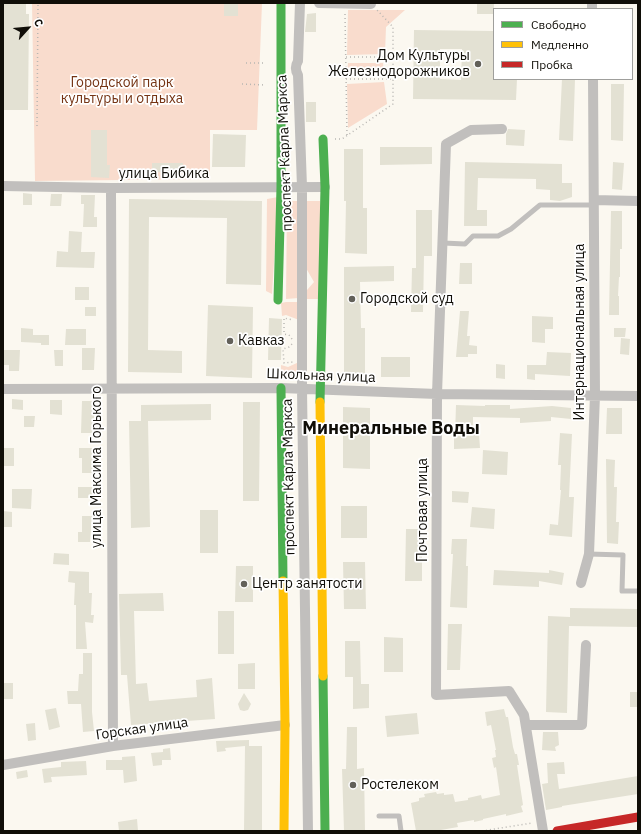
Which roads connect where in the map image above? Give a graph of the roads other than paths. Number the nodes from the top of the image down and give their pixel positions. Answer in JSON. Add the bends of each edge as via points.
{"nodes":[{"id":1,"x":281,"y":3,"type":"edge"},
{"id":2,"x":300,"y":3,"type":"edge"},
{"id":3,"x":319,"y":3,"type":"edge"},
{"id":4,"x":345,"y":4,"type":"edge"},
{"id":5,"x":371,"y":4,"type":"edge"},
{"id":6,"x":593,"y":80,"type":"edge"},
{"id":7,"x":502,"y":129,"type":"dead end"},
{"id":8,"x":323,"y":139,"type":"road end"},
{"id":9,"x":3,"y":186,"type":"edge"},
{"id":10,"x":281,"y":187,"type":"junction"},
{"id":11,"x":302,"y":187,"type":"junction"},
{"id":12,"x":325,"y":187,"type":"junction"},
{"id":13,"x":111,"y":188,"type":"junction"},
{"id":14,"x":638,"y":201,"type":"edge"},
{"id":15,"x":594,"y":202,"type":"junction"},
{"id":16,"x":443,"y":243,"type":"junction"},
{"id":17,"x":278,"y":300,"type":"dead end"},
{"id":18,"x":281,"y":388,"type":"junction"},
{"id":19,"x":111,"y":389,"type":"junction"},
{"id":20,"x":302,"y":389,"type":"junction"},
{"id":21,"x":3,"y":390,"type":"edge"},
{"id":22,"x":321,"y":390,"type":"junction"},
{"id":23,"x":437,"y":394,"type":"junction"},
{"id":24,"x":595,"y":395,"type":"junction"},
{"id":25,"x":638,"y":396,"type":"edge"},
{"id":26,"x":589,"y":554,"type":"junction"},
{"id":27,"x":581,"y":583,"type":"dead end"},
{"id":28,"x":638,"y":591,"type":"edge"},
{"id":29,"x":586,"y":645,"type":"dead end"},
{"id":30,"x":285,"y":725,"type":"junction"},
{"id":31,"x":526,"y":725,"type":"junction"},
{"id":32,"x":113,"y":746,"type":"junction"},
{"id":33,"x":3,"y":765,"type":"edge"},
{"id":34,"x":379,"y":816,"type":"dead end"},
{"id":35,"x":638,"y":817,"type":"edge"},
{"id":36,"x":284,"y":831,"type":"edge"},
{"id":37,"x":308,"y":831,"type":"edge"},
{"id":38,"x":325,"y":831,"type":"edge"},
{"id":39,"x":401,"y":831,"type":"edge"},
{"id":40,"x":543,"y":831,"type":"edge"},
{"id":41,"x":557,"y":831,"type":"edge"}],
"edges":[{"from":1,"to":10,"type":"street","name":"проспект Карла Маркса"},
{"from":2,"to":11,"type":"street","name":"проспект Карла Маркса","via":[[298,61],[295,69],[298,75]]},
{"from":3,"to":4,"type":"street"},
{"from":4,"to":5,"type":"street"},
{"from":6,"to":15,"type":"street","name":"Интернациональная улица"},
{"from":7,"to":16,"type":"street","name":"Почтовая улица","via":[[470,130],[446,144]]},
{"from":8,"to":12,"type":"street"},
{"from":9,"to":13,"type":"street","name":"улица Бибика"},
{"from":10,"to":11,"type":"street","name":"улица Бибика"},
{"from":10,"to":13,"type":"street","name":"улица Бибика"},
{"from":10,"to":17,"type":"street","name":"проспект Карла Маркса"},
{"from":11,"to":12,"type":"street","name":"улица Бибика"},
{"from":11,"to":20,"type":"street","name":"проспект Карла Маркса"},
{"from":12,"to":22,"type":"street"},
{"from":13,"to":19,"type":"street","name":"улица Максима Горького"},
{"from":14,"to":15,"type":"street"},
{"from":15,"to":16,"type":"lane","via":[[540,205],[511,229],[498,236],[473,236],[465,244]]},
{"from":15,"to":24,"type":"street","name":"Интернациональная улица"},
{"from":16,"to":23,"type":"street","name":"Почтовая улица"},
{"from":18,"to":19,"type":"street","name":"Школьная улица"},
{"from":18,"to":20,"type":"street","name":"Школьная улица"},
{"from":18,"to":30,"type":"street","name":"проспект Карла Маркса"},
{"from":19,"to":21,"type":"street","name":"Школьная улица"},
{"from":19,"to":32,"type":"street","name":"улица Максима Горького"},
{"from":20,"to":22,"type":"street","name":"Школьная улица"},
{"from":20,"to":37,"type":"street","name":"проспект Карла Маркса"},
{"from":22,"to":23,"type":"street","name":"Школьная улица"},
{"from":22,"to":38,"type":"street"},
{"from":23,"to":24,"type":"street","name":"Школьная улица"},
{"from":23,"to":31,"type":"street","name":"Почтовая улица","via":[[436,695],[509,691],[524,716]]},
{"from":24,"to":25,"type":"street","name":"Школьная улица"},
{"from":24,"to":26,"type":"street","name":"Интернациональная улица"},
{"from":26,"to":27,"type":"street","name":"Интернациональная улица"},
{"from":26,"to":28,"type":"lane","via":[[623,555],[622,591]]},
{"from":29,"to":31,"type":"street","via":[[582,724]]},
{"from":30,"to":32,"type":"street","name":"Горская улица"},
{"from":30,"to":36,"type":"street","name":"проспект Карла Маркса"},
{"from":31,"to":40,"type":"street"},
{"from":32,"to":33,"type":"street","name":"Горская улица"},
{"from":34,"to":39,"type":"lane","via":[[399,816]]},
{"from":35,"to":41,"type":"street"}]}
